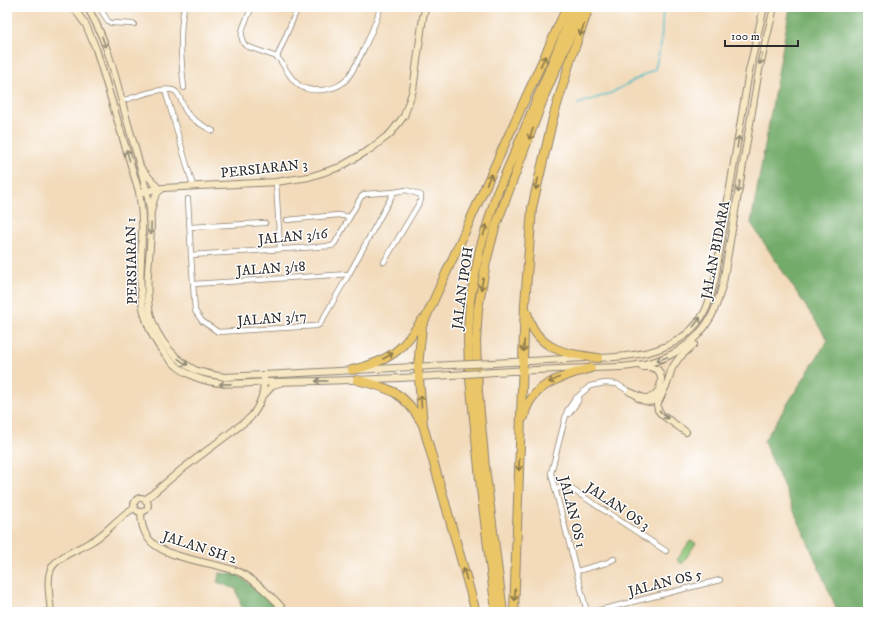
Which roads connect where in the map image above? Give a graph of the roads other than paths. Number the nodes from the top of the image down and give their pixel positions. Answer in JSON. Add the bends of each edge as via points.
{"nodes":[{"id":1,"x":73,"y":7,"type":"edge"},
{"id":2,"x":87,"y":7,"type":"edge"},
{"id":3,"x":99,"y":7,"type":"edge"},
{"id":4,"x":184,"y":7,"type":"edge"},
{"id":5,"x":252,"y":7,"type":"edge"},
{"id":6,"x":298,"y":7,"type":"edge"},
{"id":7,"x":380,"y":7,"type":"edge"},
{"id":8,"x":426,"y":7,"type":"edge"},
{"id":9,"x":567,"y":7,"type":"edge"},
{"id":10,"x":575,"y":7,"type":"edge"},
{"id":11,"x":582,"y":7,"type":"edge"},
{"id":12,"x":590,"y":7,"type":"edge"},
{"id":13,"x":764,"y":7,"type":"edge"},
{"id":14,"x":774,"y":7,"type":"edge"},
{"id":15,"x":134,"y":24,"type":"dead end"},
{"id":16,"x":277,"y":57,"type":"junction"},
{"id":17,"x":184,"y":88,"type":"dead end"},
{"id":18,"x":165,"y":90,"type":"junction"},
{"id":19,"x":122,"y":101,"type":"junction"},
{"id":20,"x":213,"y":131,"type":"dead end"},
{"id":21,"x":140,"y":167,"type":"junction"},
{"id":22,"x":276,"y":182,"type":"junction"},
{"id":23,"x":193,"y":186,"type":"junction"},
{"id":24,"x":161,"y":188,"type":"junction"},
{"id":25,"x":146,"y":191,"type":"junction"},
{"id":26,"x":139,"y":192,"type":"junction"},
{"id":27,"x":394,"y":192,"type":"junction"},
{"id":28,"x":188,"y":199,"type":"dead end"},
{"id":29,"x":150,"y":215,"type":"junction"},
{"id":30,"x":350,"y":217,"type":"junction"},
{"id":31,"x":287,"y":220,"type":"dead end"},
{"id":32,"x":265,"y":223,"type":"dead end"},
{"id":33,"x":190,"y":228,"type":"junction"},
{"id":34,"x":280,"y":249,"type":"junction"},
{"id":35,"x":191,"y":255,"type":"junction"},
{"id":36,"x":384,"y":262,"type":"dead end"},
{"id":37,"x":350,"y":274,"type":"junction"},
{"id":38,"x":723,"y":283,"type":"junction"},
{"id":39,"x":193,"y":284,"type":"junction"},
{"id":40,"x":525,"y":304,"type":"junction"},
{"id":41,"x":426,"y":316,"type":"junction"},
{"id":42,"x":598,"y":358,"type":"junction"},
{"id":43,"x":523,"y":360,"type":"junction"},
{"id":44,"x":450,"y":365,"type":"joint"},
{"id":45,"x":418,"y":367,"type":"junction"},
{"id":46,"x":617,"y":367,"type":"junction"},
{"id":47,"x":591,"y":368,"type":"junction"},
{"id":48,"x":352,"y":370,"type":"junction"},
{"id":49,"x":523,"y":370,"type":"junction"},
{"id":50,"x":264,"y":374,"type":"junction"},
{"id":51,"x":451,"y":375,"type":"joint"},
{"id":52,"x":419,"y":377,"type":"junction"},
{"id":53,"x":356,"y":380,"type":"junction"},
{"id":54,"x":264,"y":382,"type":"junction"},
{"id":55,"x":285,"y":382,"type":"junction"},
{"id":56,"x":630,"y":392,"type":"junction"},
{"id":57,"x":663,"y":392,"type":"junction"},
{"id":58,"x":263,"y":396,"type":"junction"},
{"id":59,"x":423,"y":426,"type":"junction"},
{"id":60,"x":686,"y":432,"type":"dead end"},
{"id":61,"x":519,"y":448,"type":"junction"},
{"id":62,"x":556,"y":489,"type":"junction"},
{"id":63,"x":145,"y":500,"type":"junction"},
{"id":64,"x":134,"y":508,"type":"junction"},
{"id":65,"x":141,"y":512,"type":"junction"},
{"id":66,"x":666,"y":551,"type":"dead end"},
{"id":67,"x":614,"y":558,"type":"dead end"},
{"id":68,"x":576,"y":571,"type":"junction"},
{"id":69,"x":720,"y":580,"type":"dead end"},
{"id":70,"x":51,"y":612,"type":"edge"},
{"id":71,"x":285,"y":612,"type":"edge"},
{"id":72,"x":476,"y":612,"type":"edge"},
{"id":73,"x":496,"y":612,"type":"edge"},
{"id":74,"x":503,"y":612,"type":"edge"},
{"id":75,"x":514,"y":612,"type":"edge"},
{"id":76,"x":587,"y":612,"type":"edge"},
{"id":77,"x":592,"y":612,"type":"edge"}],
"edges":[{"from":26,"to":1,"type":"main road","name":"PERSIARAN 1","one_way":true,"via":[[96,49],[86,25]]},
{"from":2,"to":19,"type":"main road","name":"PERSIARAN 1","one_way":true,"via":[[105,46]]},
{"from":3,"to":15,"type":"street","via":[[111,24]]},
{"from":4,"to":17,"type":"street","via":[[181,48]]},
{"from":5,"to":16,"type":"street","via":[[241,35],[243,43]]},
{"from":6,"to":16,"type":"street"},
{"from":7,"to":16,"type":"street","via":[[356,63],[339,86],[314,91],[301,87],[291,79]]},
{"from":8,"to":22,"type":"main road","name":"PERSIARAN 3","via":[[413,90],[404,116],[390,134],[370,150],[340,167],[309,177]]},
{"from":41,"to":9,"type":"highway","one_way":true},
{"from":73,"to":10,"type":"highway","name":"JALAN IPOH","one_way":true,"via":[[469,368],[470,300],[480,249],[497,193]]},
{"from":11,"to":74,"type":"highway","name":"JALAN IPOH","one_way":true,"via":[[545,94],[495,228],[478,309],[478,392]]},
{"from":12,"to":40,"type":"highway","one_way":true,"via":[[553,118],[532,208]]},
{"from":42,"to":13,"type":"main road","name":"JALAN BIDARA","one_way":true,"via":[[634,355],[662,348],[692,328],[704,311],[715,279],[749,71]]},
{"from":14,"to":38,"type":"main road","name":"JALAN BIDARA","one_way":true,"via":[[759,70]]},
{"from":18,"to":19,"type":"street"},
{"from":18,"to":20,"type":"street","via":[[176,92],[187,114]]},
{"from":18,"to":23,"type":"street"},
{"from":19,"to":21,"type":"main road","name":"PERSIARAN 1"},
{"from":21,"to":24,"type":"main road"},
{"from":21,"to":25,"type":"main road","name":"PERSIARAN 1"},
{"from":22,"to":23,"type":"main road","name":"PERSIARAN 3"},
{"from":22,"to":34,"type":"street"},
{"from":23,"to":24,"type":"main road","name":"PERSIARAN 3"},
{"from":24,"to":25,"type":"main road","name":"PERSIARAN 3"},
{"from":24,"to":29,"type":"main road","via":[[156,194]]},
{"from":25,"to":26,"type":"main road","name":"PERSIARAN 3"},
{"from":25,"to":29,"type":"main road","name":"PERSIARAN 1"},
{"from":54,"to":26,"type":"main road","name":"PERSIARAN 1","one_way":true,"via":[[219,384],[194,377],[173,364],[154,340],[145,317],[141,295],[142,208]]},
{"from":27,"to":30,"type":"street","name":"JALAN 3/16","via":[[365,194]]},
{"from":27,"to":36,"type":"street","via":[[406,190],[422,197]]},
{"from":27,"to":37,"type":"street","name":"JALAN 3/17"},
{"from":28,"to":33,"type":"street","name":"JALAN 3/17"},
{"from":29,"to":50,"type":"main road","name":"PERSIARAN 1","one_way":true,"via":[[148,301],[160,338],[178,359],[210,375],[225,377]]},
{"from":30,"to":31,"type":"street","via":[[338,215]]},
{"from":30,"to":34,"type":"street","name":"JALAN 3/16","via":[[332,246]]},
{"from":32,"to":33,"type":"street"},
{"from":33,"to":35,"type":"street","name":"JALAN 3/17"},
{"from":34,"to":35,"type":"street","name":"JALAN 3/16"},
{"from":35,"to":39,"type":"street","name":"JALAN 3/17"},
{"from":37,"to":39,"type":"street","name":"JALAN 3/18"},
{"from":37,"to":39,"type":"street","name":"JALAN 3/17","via":[[320,324],[316,326],[218,332],[202,321],[195,311]]},
{"from":38,"to":46,"type":"main road","name":"JALAN BIDARA","one_way":true,"via":[[711,317],[689,344],[656,362]]},
{"from":38,"to":57,"type":"main road","via":[[720,305],[713,321],[676,363]]},
{"from":40,"to":42,"type":"highway","via":[[532,327],[547,344],[563,352]]},
{"from":40,"to":43,"type":"highway","one_way":true},
{"from":41,"to":45,"type":"highway","via":[[422,326]]},
{"from":48,"to":41,"type":"highway","one_way":true,"via":[[368,366],[395,352]]},
{"from":42,"to":43,"type":"main road","name":"JALAN BIDARA"},
{"from":43,"to":44,"type":"main road","name":"JALAN BIDARA","bridge":true},
{"from":43,"to":49,"type":"highway"},
{"from":44,"to":45,"type":"main road","name":"PERSIARAN 1"},
{"from":45,"to":48,"type":"main road","name":"PERSIARAN 1"},
{"from":45,"to":52,"type":"highway"},
{"from":46,"to":47,"type":"main road","name":"JALAN BIDARA"},
{"from":46,"to":56,"type":"main road","via":[[650,367],[658,370],[660,386],[652,396],[644,398]]},
{"from":47,"to":49,"type":"main road","name":"JALAN BIDARA"},
{"from":47,"to":61,"type":"highway","one_way":true,"via":[[559,378],[541,388],[533,396],[524,413]]},
{"from":48,"to":50,"type":"main road","name":"PERSIARAN 1"},
{"from":49,"to":51,"type":"main road","name":"JALAN BIDARA","bridge":true},
{"from":49,"to":61,"type":"highway"},
{"from":50,"to":54,"type":"main road"},
{"from":51,"to":52,"type":"main road","name":"PERSIARAN 1"},
{"from":52,"to":53,"type":"main road","name":"PERSIARAN 1"},
{"from":59,"to":52,"type":"highway","one_way":true},
{"from":53,"to":55,"type":"main road","name":"PERSIARAN 1","one_way":true},
{"from":53,"to":59,"type":"highway","via":[[397,393],[409,403]]},
{"from":54,"to":55,"type":"main road","name":"PERSIARAN 1"},
{"from":54,"to":58,"type":"main road"},
{"from":55,"to":58,"type":"main road","via":[[273,385]]},
{"from":56,"to":57,"type":"main road","via":[[649,403]]},
{"from":56,"to":62,"type":"street","name":"JALAN OS 1","via":[[616,384],[590,386],[571,405],[551,473]]},
{"from":57,"to":60,"type":"main road","one_way":true,"via":[[658,402],[658,410]]},
{"from":58,"to":63,"type":"main road","via":[[250,418]]},
{"from":72,"to":59,"type":"highway","one_way":true},
{"from":61,"to":75,"type":"highway","one_way":true},
{"from":62,"to":66,"type":"street","name":"JALAN OS 3","via":[[570,488]]},
{"from":62,"to":68,"type":"street","name":"JALAN OS 1"},
{"from":63,"to":64,"type":"main road","via":[[137,499]]},
{"from":63,"to":65,"type":"main road","via":[[148,506]]},
{"from":64,"to":65,"type":"main road"},
{"from":64,"to":70,"type":"main road","via":[[100,536],[60,559],[52,568],[49,580]]},
{"from":65,"to":71,"type":"main road","name":"JALAN SH 2","via":[[145,533],[152,544],[167,552],[242,573],[274,598]]},
{"from":67,"to":68,"type":"street","via":[[606,563]]},
{"from":68,"to":76,"type":"street","name":"JALAN OS 1"},
{"from":69,"to":77,"type":"street","name":"JALAN OS 5"}]}
